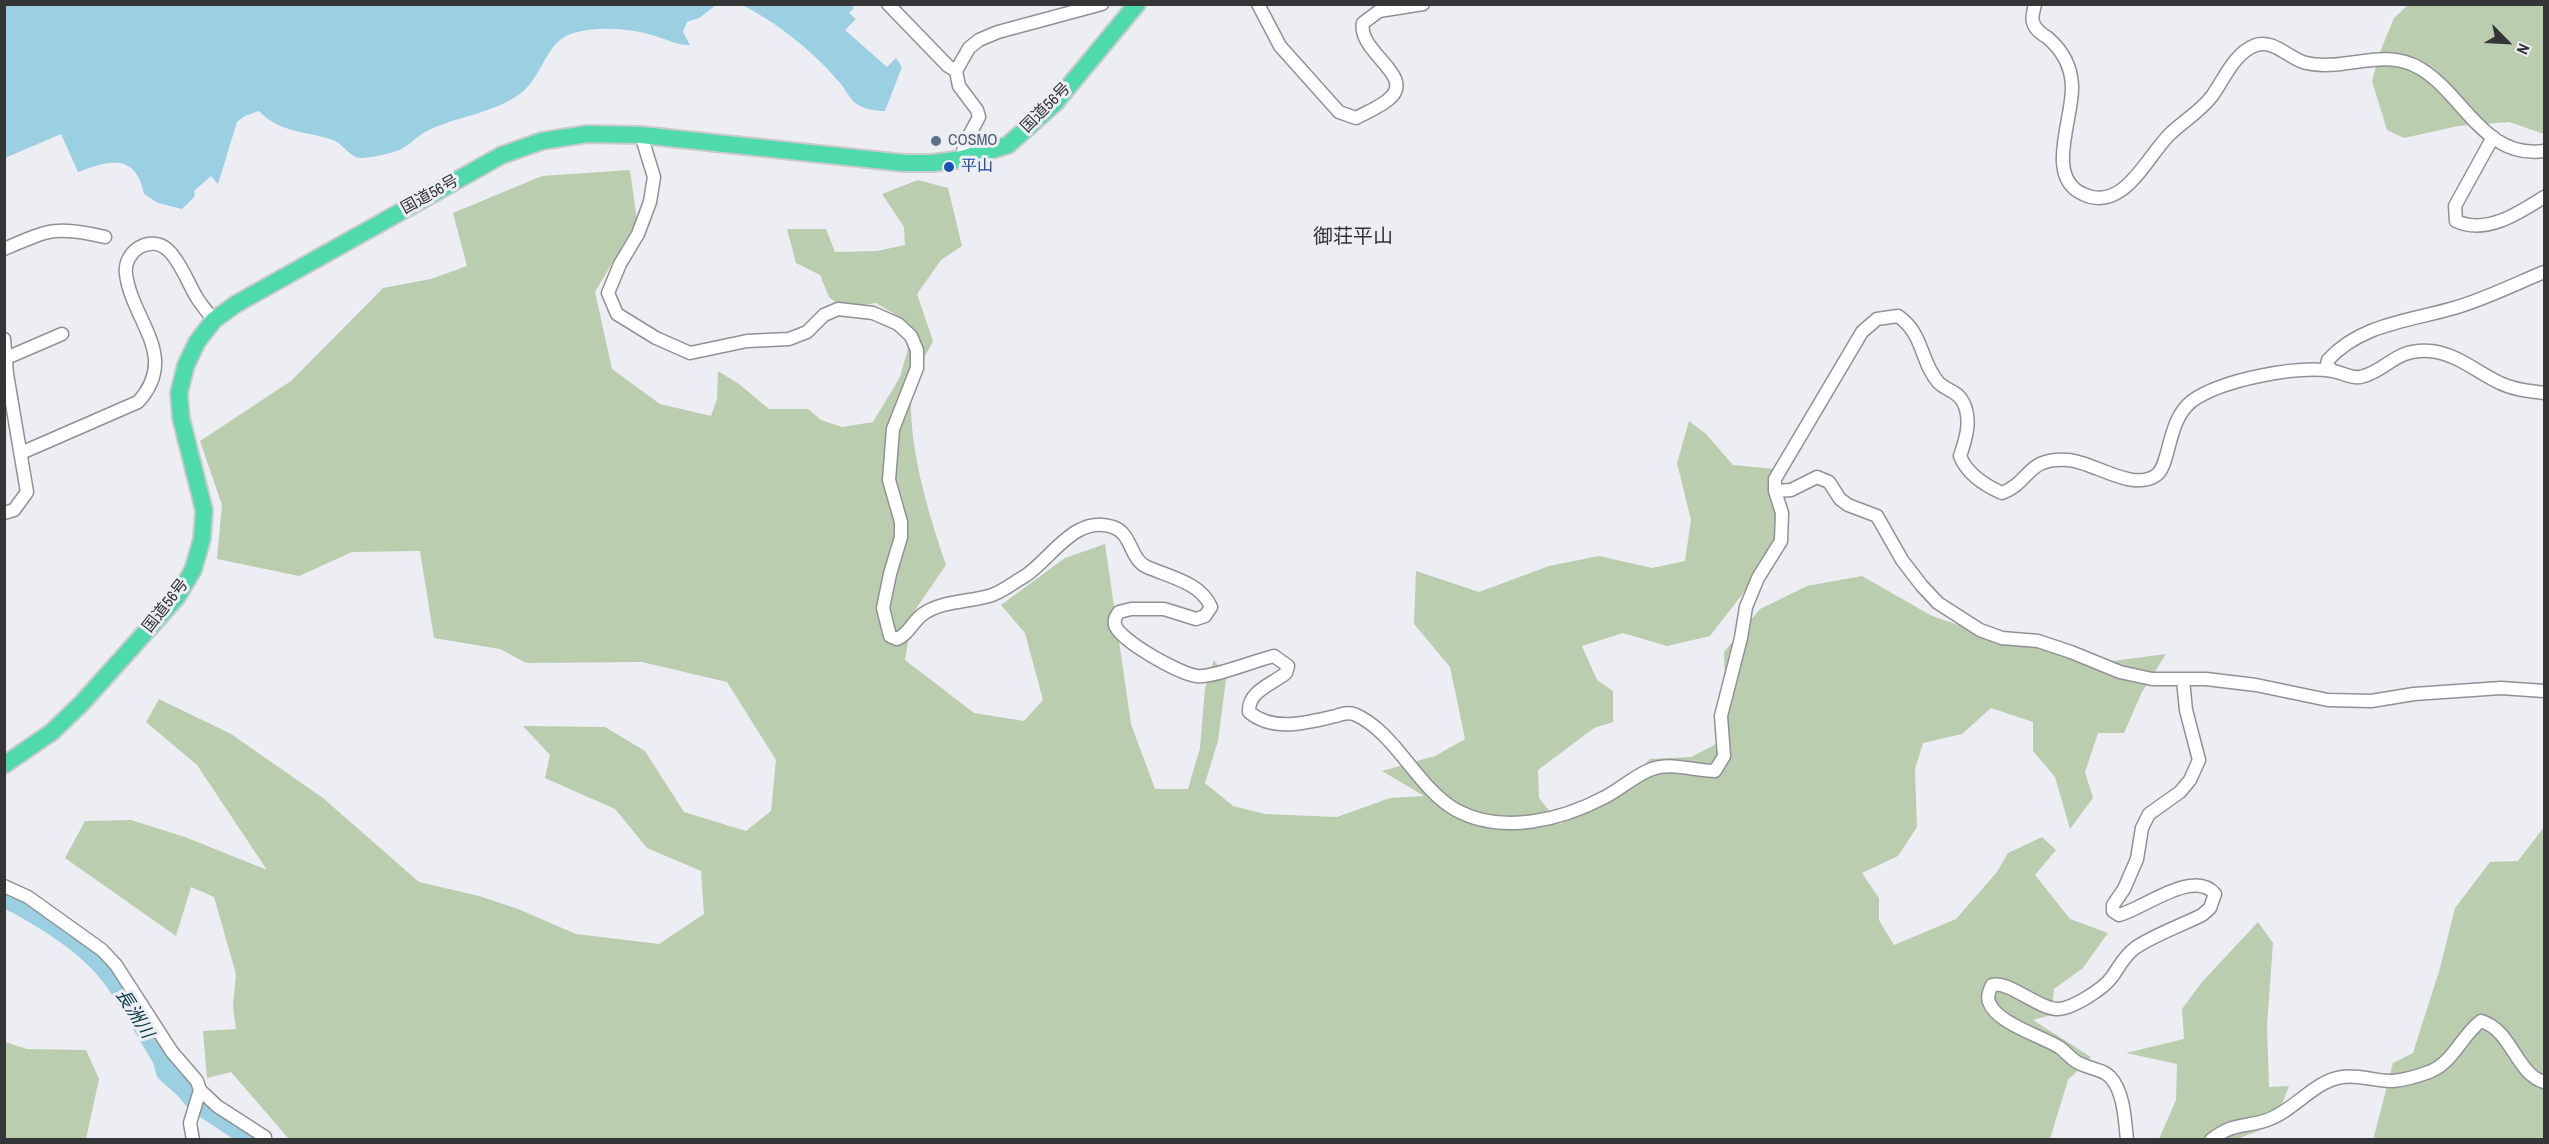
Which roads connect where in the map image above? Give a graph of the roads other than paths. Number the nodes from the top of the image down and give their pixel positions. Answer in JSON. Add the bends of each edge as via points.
{"nodes":[{"id":1,"x":888,"y":4,"type":"edge"},
{"id":2,"x":1102,"y":4,"type":"edge"},
{"id":3,"x":1137,"y":4,"type":"edge"},
{"id":4,"x":1258,"y":4,"type":"edge"},
{"id":5,"x":1423,"y":4,"type":"edge"},
{"id":6,"x":2035,"y":4,"type":"edge"},
{"id":7,"x":956,"y":71,"type":"junction"},
{"id":8,"x":641,"y":135,"type":"junction"},
{"id":9,"x":2493,"y":137,"type":"junction"},
{"id":10,"x":2544,"y":151,"type":"edge"},
{"id":11,"x":962,"y":159,"type":"junction"},
{"id":12,"x":2544,"y":197,"type":"edge"},
{"id":13,"x":105,"y":237,"type":"dead end"},
{"id":14,"x":4,"y":249,"type":"edge"},
{"id":15,"x":2544,"y":272,"type":"edge"},
{"id":16,"x":214,"y":320,"type":"junction"},
{"id":17,"x":62,"y":334,"type":"dead end"},
{"id":18,"x":4,"y":339,"type":"edge"},
{"id":19,"x":6,"y":358,"type":"edge"},
{"id":20,"x":2333,"y":371,"type":"junction"},
{"id":21,"x":2544,"y":393,"type":"edge"},
{"id":22,"x":21,"y":453,"type":"junction"},
{"id":23,"x":1775,"y":490,"type":"junction"},
{"id":24,"x":4,"y":513,"type":"edge"},
{"id":25,"x":2182,"y":681,"type":"junction"},
{"id":26,"x":2544,"y":691,"type":"edge"},
{"id":27,"x":4,"y":765,"type":"edge"},
{"id":28,"x":4,"y":886,"type":"edge"},
{"id":29,"x":2544,"y":1082,"type":"edge"},
{"id":30,"x":200,"y":1090,"type":"junction"},
{"id":31,"x":193,"y":1140,"type":"edge"},
{"id":32,"x":265,"y":1140,"type":"edge"},
{"id":33,"x":2127,"y":1140,"type":"edge"},
{"id":34,"x":2211,"y":1140,"type":"edge"}],
"edges":[{"from":1,"to":7,"type":"street"},
{"from":2,"to":7,"type":"street","via":[[979,40],[969,48]]},
{"from":3,"to":11,"type":"highway","name":"国道56号","via":[[1055,103],[1008,145]]},
{"from":4,"to":5,"type":"street","via":[[1280,46],[1339,112],[1356,118],[1390,99],[1397,84],[1364,39],[1363,23],[1379,11]]},
{"from":6,"to":9,"type":"street","via":[[2032,21],[2036,29],[2061,51],[2071,72],[2071,107],[2062,161],[2069,184],[2085,195],[2100,198],[2130,183],[2169,134],[2202,108],[2237,59],[2257,44],[2266,44],[2306,63],[2376,59],[2410,63],[2436,80]]},
{"from":7,"to":11,"type":"street","via":[[958,86],[979,117],[964,145]]},
{"from":8,"to":11,"type":"highway","name":"国道56号","via":[[904,164]]},
{"from":8,"to":16,"type":"highway","name":"国道56号","via":[[587,134],[542,141],[502,155]]},
{"from":8,"to":23,"type":"street","via":[[654,177],[638,234],[608,294],[617,314],[690,353],[747,341],[789,339],[807,332],[824,315],[838,309],[873,313],[898,324],[910,336],[917,368],[893,429],[889,480],[901,522],[901,537],[883,608],[890,636],[897,639],[934,607],[992,595],[1010,585],[1081,529],[1111,526],[1121,531],[1142,565],[1201,590],[1211,607],[1205,616],[1196,619],[1164,609],[1119,612],[1114,618],[1122,636],[1173,667],[1198,676],[1274,656],[1283,660],[1288,666],[1286,673],[1252,696],[1249,712],[1256,717],[1273,724],[1291,724],[1351,712],[1384,737],[1421,779],[1455,809],[1479,820],[1529,823],[1558,817],[1663,766],[1715,771],[1724,756],[1721,716],[1746,607],[1781,541],[1782,513]]},
{"from":9,"to":10,"type":"street","via":[[2519,151]]},
{"from":9,"to":12,"type":"street","via":[[2455,206],[2456,221],[2466,226],[2487,225]]},
{"from":13,"to":14,"type":"street","via":[[78,230],[47,231]]},
{"from":15,"to":20,"type":"street","via":[[2455,308],[2368,332],[2328,360]]},
{"from":16,"to":22,"type":"street","via":[[170,252],[154,243],[139,247],[130,255],[126,273],[155,348],[153,379],[147,392],[138,402]]},
{"from":16,"to":27,"type":"highway","name":"国道56号","via":[[197,342],[179,393],[181,418],[204,510],[202,538],[193,570],[177,597],[82,703],[52,732]]},
{"from":17,"to":19,"type":"street"},
{"from":18,"to":19,"type":"street"},
{"from":19,"to":22,"type":"street"},
{"from":20,"to":21,"type":"street","via":[[2356,378],[2401,354],[2432,351],[2460,360],[2501,384]]},
{"from":20,"to":23,"type":"street","via":[[2266,374],[2193,400],[2180,413],[2157,476],[2144,481],[2128,480],[2083,463],[2050,461],[2034,465],[2013,489],[2002,493],[1965,467],[1960,456],[1967,438],[1963,401],[1939,383],[1917,334],[1907,322],[1898,316],[1888,316],[1877,319],[1862,332],[1785,459],[1775,479]]},
{"from":22,"to":24,"type":"street","via":[[27,492],[14,510]]},
{"from":23,"to":25,"type":"street","via":[[1791,490],[1817,477],[1829,482],[1839,499],[1877,516],[1902,560],[1938,603],[1980,630],[2002,638],[2038,641],[2120,672]]},
{"from":25,"to":26,"type":"street","via":[[2206,679],[2256,685],[2350,702],[2469,689]]},
{"from":25,"to":33,"type":"street","via":[[2199,760],[2180,792],[2149,814],[2142,828],[2138,859],[2113,911],[2119,915],[2132,912],[2177,889],[2198,884],[2215,894],[2210,908],[2135,948],[2099,990],[2071,1005],[2050,1007],[1999,983],[1989,991],[1989,1002],[1996,1012],[2059,1047],[2077,1062],[2110,1077],[2118,1091]]},
{"from":28,"to":30,"type":"street","via":[[28,897],[109,958]]},
{"from":29,"to":34,"type":"street","via":[[2531,1075],[2492,1024],[2481,1021],[2469,1030],[2448,1060],[2431,1072],[2392,1081],[2341,1077],[2324,1083],[2267,1120],[2224,1130]]},
{"from":30,"to":31,"type":"street","via":[[190,1123]]},
{"from":30,"to":32,"type":"street"}]}
